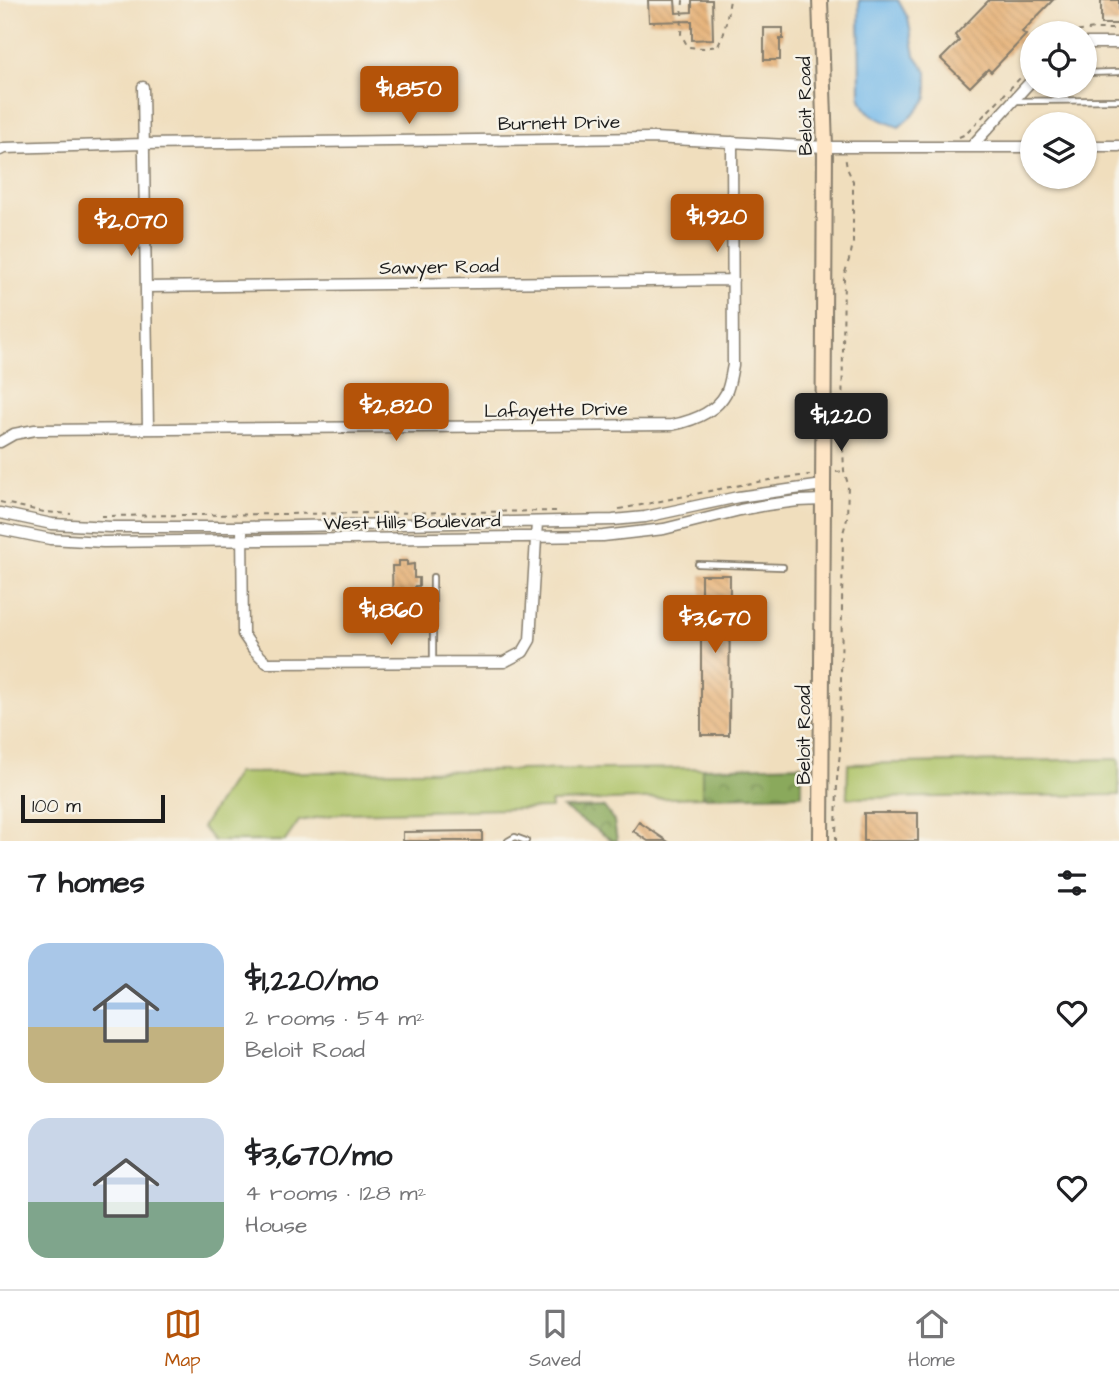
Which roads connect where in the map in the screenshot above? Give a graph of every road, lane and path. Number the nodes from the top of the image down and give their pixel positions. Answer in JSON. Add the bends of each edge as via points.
{"nodes":[{"id":1,"x":683,"y":0,"type":"edge"},
{"id":2,"x":730,"y":0,"type":"edge"},
{"id":3,"x":820,"y":0,"type":"edge"},
{"id":4,"x":1097,"y":29,"type":"edge"},
{"id":5,"x":1119,"y":29,"type":"edge"},
{"id":6,"x":1097,"y":43,"type":"edge"},
{"id":7,"x":1119,"y":43,"type":"edge"},
{"id":8,"x":1119,"y":72,"type":"edge"},
{"id":9,"x":1097,"y":73,"type":"edge"},
{"id":10,"x":1020,"y":77,"type":"edge"},
{"id":11,"x":143,"y":87,"type":"dead end"},
{"id":12,"x":1020,"y":94,"type":"edge"},
{"id":13,"x":1119,"y":100,"type":"edge"},
{"id":14,"x":1014,"y":101,"type":"junction"},
{"id":15,"x":958,"y":137,"type":"dead end"},
{"id":16,"x":732,"y":142,"type":"junction"},
{"id":17,"x":144,"y":144,"type":"junction"},
{"id":18,"x":1097,"y":146,"type":"edge"},
{"id":19,"x":1119,"y":146,"type":"edge"},
{"id":20,"x":825,"y":147,"type":"junction"},
{"id":21,"x":844,"y":147,"type":"junction"},
{"id":22,"x":971,"y":147,"type":"junction"},
{"id":23,"x":1020,"y":147,"type":"edge"},
{"id":24,"x":0,"y":150,"type":"edge"},
{"id":25,"x":733,"y":281,"type":"junction"},
{"id":26,"x":146,"y":288,"type":"junction"},
{"id":27,"x":148,"y":429,"type":"junction"},
{"id":28,"x":0,"y":442,"type":"edge"},
{"id":29,"x":844,"y":471,"type":"junction"},
{"id":30,"x":823,"y":479,"type":"junction"},
{"id":31,"x":823,"y":500,"type":"junction"},
{"id":32,"x":0,"y":502,"type":"edge"},
{"id":33,"x":556,"y":510,"type":"dead end"},
{"id":34,"x":609,"y":510,"type":"dead end"},
{"id":35,"x":0,"y":513,"type":"edge"},
{"id":36,"x":77,"y":515,"type":"dead end"},
{"id":37,"x":102,"y":516,"type":"dead end"},
{"id":38,"x":537,"y":522,"type":"junction"},
{"id":39,"x":242,"y":527,"type":"junction"},
{"id":40,"x":0,"y":529,"type":"edge"},
{"id":41,"x":536,"y":537,"type":"junction"},
{"id":42,"x":243,"y":541,"type":"junction"},
{"id":43,"x":698,"y":564,"type":"dead end"},
{"id":44,"x":783,"y":567,"type":"dead end"},
{"id":45,"x":433,"y":576,"type":"dead end"},
{"id":46,"x":433,"y":662,"type":"junction"},
{"id":47,"x":508,"y":841,"type":"edge"},
{"id":48,"x":526,"y":841,"type":"edge"},
{"id":49,"x":821,"y":841,"type":"edge"},
{"id":50,"x":836,"y":841,"type":"edge"}],
"edges":[{"from":1,"to":2,"type":"path","via":[[681,34],[688,47],[704,48],[718,46]]},
{"from":3,"to":20,"type":"main road","name":"Beloit Road"},
{"from":4,"to":5,"type":"path"},
{"from":6,"to":7,"type":"street"},
{"from":8,"to":9,"type":"lane"},
{"from":10,"to":15,"type":"path"},
{"from":11,"to":17,"type":"street"},
{"from":12,"to":14,"type":"street"},
{"from":13,"to":14,"type":"lane"},
{"from":14,"to":22,"type":"street"},
{"from":16,"to":17,"type":"street","name":"Burnett Drive","via":[[639,138]]},
{"from":16,"to":20,"type":"street","name":"Burnett Drive"},
{"from":16,"to":25,"type":"street","name":"Lafayette Drive"},
{"from":17,"to":24,"type":"street","name":"Burnett Drive"},
{"from":17,"to":26,"type":"street"},
{"from":18,"to":19,"type":"street"},
{"from":20,"to":21,"type":"street","name":"Burnett Drive"},
{"from":20,"to":30,"type":"main road","name":"Beloit Road"},
{"from":21,"to":22,"type":"street","name":"Burnett Drive"},
{"from":21,"to":29,"type":"path","via":[[853,181],[853,243],[844,276]]},
{"from":22,"to":23,"type":"street","name":"Burnett Drive"},
{"from":25,"to":26,"type":"street","name":"Sawyer Road"},
{"from":25,"to":27,"type":"street","name":"Lafayette Drive","via":[[733,365],[727,391],[713,408],[686,423]]},
{"from":26,"to":27,"type":"street"},
{"from":27,"to":28,"type":"street","name":"Lafayette Drive","via":[[35,430]]},
{"from":29,"to":30,"type":"path"},
{"from":29,"to":50,"type":"path","via":[[848,484]]},
{"from":30,"to":31,"type":"main road","name":"Beloit Road"},
{"from":30,"to":34,"type":"path","via":[[783,477]]},
{"from":30,"to":38,"type":"street","name":"West Hills Boulevard","via":[[645,517]]},
{"from":31,"to":41,"type":"street","name":"West Hills Boulevard","via":[[767,505],[633,534]]},
{"from":31,"to":49,"type":"main road","name":"Beloit Road"},
{"from":32,"to":36,"type":"path"},
{"from":33,"to":37,"type":"path"},
{"from":35,"to":39,"type":"street","name":"West Hills Boulevard","via":[[73,526]]},
{"from":38,"to":39,"type":"street","name":"West Hills Boulevard"},
{"from":38,"to":41,"type":"street"},
{"from":39,"to":42,"type":"street"},
{"from":40,"to":42,"type":"street","name":"West Hills Boulevard","via":[[84,542]]},
{"from":41,"to":42,"type":"street","name":"West Hills Boulevard"},
{"from":41,"to":46,"type":"street","via":[[530,639],[523,652],[504,662]]},
{"from":42,"to":46,"type":"street","via":[[243,634],[267,663]]},
{"from":43,"to":44,"type":"lane"},
{"from":45,"to":46,"type":"lane"},
{"from":47,"to":48,"type":"lane","via":[[515,837]]}]}
